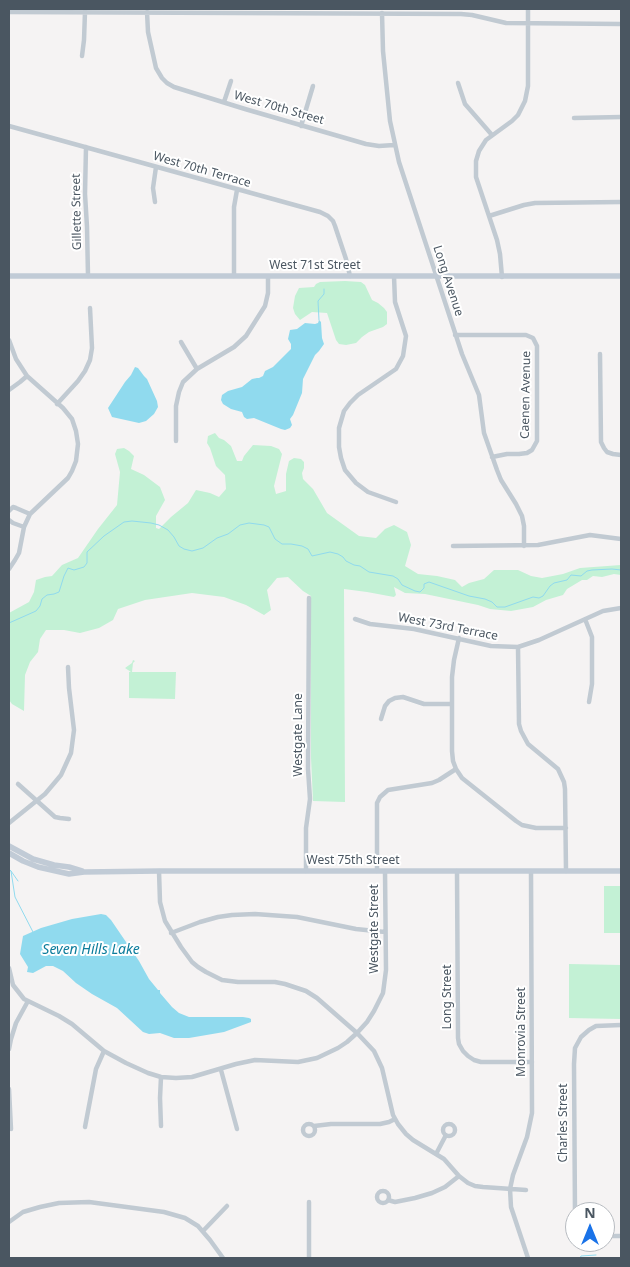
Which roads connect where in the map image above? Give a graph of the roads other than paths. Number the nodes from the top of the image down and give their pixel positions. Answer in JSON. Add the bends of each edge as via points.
{"nodes":[{"id":1,"x":528,"y":9,"type":"edge"},
{"id":2,"x":9,"y":12,"type":"edge"},
{"id":3,"x":84,"y":12,"type":"junction"},
{"id":4,"x":147,"y":12,"type":"junction"},
{"id":5,"x":382,"y":14,"type":"junction"},
{"id":6,"x":528,"y":24,"type":"junction"},
{"id":7,"x":621,"y":24,"type":"edge"},
{"id":8,"x":82,"y":56,"type":"dead end"},
{"id":9,"x":231,"y":81,"type":"dead end"},
{"id":10,"x":458,"y":83,"type":"dead end"},
{"id":11,"x":313,"y":86,"type":"dead end"},
{"id":12,"x":224,"y":102,"type":"junction"},
{"id":13,"x":621,"y":117,"type":"edge"},
{"id":14,"x":574,"y":118,"type":"dead end"},
{"id":15,"x":9,"y":126,"type":"edge"},
{"id":16,"x":302,"y":126,"type":"junction"},
{"id":17,"x":492,"y":135,"type":"junction"},
{"id":18,"x":394,"y":145,"type":"junction"},
{"id":19,"x":86,"y":147,"type":"junction"},
{"id":20,"x":156,"y":167,"type":"junction"},
{"id":21,"x":237,"y":190,"type":"junction"},
{"id":22,"x":155,"y":202,"type":"dead end"},
{"id":23,"x":621,"y":202,"type":"edge"},
{"id":24,"x":489,"y":216,"type":"junction"},
{"id":25,"x":9,"y":276,"type":"edge"},
{"id":26,"x":88,"y":276,"type":"junction"},
{"id":27,"x":234,"y":276,"type":"junction"},
{"id":28,"x":268,"y":276,"type":"junction"},
{"id":29,"x":350,"y":276,"type":"junction"},
{"id":30,"x":394,"y":276,"type":"junction"},
{"id":31,"x":621,"y":276,"type":"edge"},
{"id":32,"x":435,"y":277,"type":"junction"},
{"id":33,"x":502,"y":277,"type":"junction"},
{"id":34,"x":90,"y":308,"type":"dead end"},
{"id":35,"x":455,"y":334,"type":"junction"},
{"id":36,"x":9,"y":340,"type":"edge"},
{"id":37,"x":181,"y":342,"type":"dead end"},
{"id":38,"x":600,"y":354,"type":"dead end"},
{"id":39,"x":197,"y":368,"type":"junction"},
{"id":40,"x":27,"y":376,"type":"junction"},
{"id":41,"x":9,"y":390,"type":"edge"},
{"id":42,"x":57,"y":404,"type":"junction"},
{"id":43,"x":176,"y":441,"type":"dead end"},
{"id":44,"x":621,"y":455,"type":"edge"},
{"id":45,"x":492,"y":457,"type":"junction"},
{"id":46,"x":396,"y":502,"type":"dead end"},
{"id":47,"x":9,"y":511,"type":"edge"},
{"id":48,"x":30,"y":514,"type":"junction"},
{"id":49,"x":9,"y":520,"type":"edge"},
{"id":50,"x":24,"y":527,"type":"junction"},
{"id":51,"x":621,"y":539,"type":"edge"},
{"id":52,"x":453,"y":546,"type":"dead end"},
{"id":53,"x":524,"y":546,"type":"junction"},
{"id":54,"x":9,"y":569,"type":"edge"},
{"id":55,"x":309,"y":598,"type":"dead end"},
{"id":56,"x":621,"y":608,"type":"edge"},
{"id":57,"x":355,"y":619,"type":"dead end"},
{"id":58,"x":585,"y":619,"type":"junction"},
{"id":59,"x":459,"y":638,"type":"junction"},
{"id":60,"x":518,"y":647,"type":"junction"},
{"id":61,"x":68,"y":667,"type":"dead end"},
{"id":62,"x":589,"y":702,"type":"dead end"},
{"id":63,"x":452,"y":704,"type":"junction"},
{"id":64,"x":381,"y":719,"type":"dead end"},
{"id":65,"x":456,"y":769,"type":"junction"},
{"id":66,"x":18,"y":784,"type":"dead end"},
{"id":67,"x":36,"y":800,"type":"junction"},
{"id":68,"x":69,"y":819,"type":"dead end"},
{"id":69,"x":9,"y":823,"type":"edge"},
{"id":70,"x":566,"y":828,"type":"junction"},
{"id":71,"x":9,"y":846,"type":"edge"},
{"id":72,"x":9,"y":853,"type":"edge"},
{"id":73,"x":377,"y":870,"type":"junction"},
{"id":74,"x":160,"y":871,"type":"junction"},
{"id":75,"x":306,"y":871,"type":"junction"},
{"id":76,"x":385,"y":871,"type":"junction"},
{"id":77,"x":457,"y":871,"type":"junction"},
{"id":78,"x":531,"y":871,"type":"junction"},
{"id":79,"x":566,"y":871,"type":"junction"},
{"id":80,"x":621,"y":871,"type":"edge"},
{"id":81,"x":84,"y":872,"type":"junction"},
{"id":82,"x":385,"y":932,"type":"junction"},
{"id":83,"x":172,"y":933,"type":"junction"},
{"id":84,"x":9,"y":968,"type":"edge"},
{"id":85,"x":28,"y":1002,"type":"junction"},
{"id":86,"x":621,"y":1025,"type":"edge"},
{"id":87,"x":357,"y":1033,"type":"junction"},
{"id":88,"x":9,"y":1049,"type":"edge"},
{"id":89,"x":104,"y":1051,"type":"junction"},
{"id":90,"x":532,"y":1062,"type":"junction"},
{"id":91,"x":221,"y":1070,"type":"junction"},
{"id":92,"x":161,"y":1077,"type":"junction"},
{"id":93,"x":9,"y":1089,"type":"edge"},
{"id":94,"x":395,"y":1120,"type":"junction"},
{"id":95,"x":161,"y":1126,"type":"dead end"},
{"id":96,"x":314,"y":1126,"type":"dead end"},
{"id":97,"x":85,"y":1127,"type":"dead end"},
{"id":98,"x":11,"y":1128,"type":"dead end"},
{"id":99,"x":237,"y":1129,"type":"dead end"},
{"id":100,"x":446,"y":1135,"type":"dead end"},
{"id":101,"x":436,"y":1154,"type":"junction"},
{"id":102,"x":459,"y":1176,"type":"junction"},
{"id":103,"x":510,"y":1189,"type":"junction"},
{"id":104,"x":526,"y":1190,"type":"dead end"},
{"id":105,"x":388,"y":1200,"type":"dead end"},
{"id":106,"x":309,"y":1202,"type":"dead end"},
{"id":107,"x":575,"y":1202,"type":"edge"},
{"id":108,"x":227,"y":1206,"type":"dead end"},
{"id":109,"x":9,"y":1222,"type":"edge"},
{"id":110,"x":203,"y":1232,"type":"junction"},
{"id":111,"x":222,"y":1258,"type":"edge"},
{"id":112,"x":309,"y":1258,"type":"edge"},
{"id":113,"x":528,"y":1258,"type":"edge"}],
"edges":[{"from":1,"to":6,"type":"street"},
{"from":2,"to":3,"type":"street"},
{"from":3,"to":4,"type":"street"},
{"from":3,"to":8,"type":"street"},
{"from":4,"to":5,"type":"street"},
{"from":4,"to":12,"type":"street","name":"West 70th Street","via":[[156,68],[162,78],[174,88]]},
{"from":5,"to":6,"type":"street","via":[[461,14],[506,24]]},
{"from":5,"to":18,"type":"street","name":"Long Avenue"},
{"from":6,"to":7,"type":"street"},
{"from":6,"to":17,"type":"street","via":[[525,102],[518,115]]},
{"from":9,"to":12,"type":"street"},
{"from":10,"to":17,"type":"street","via":[[465,104]]},
{"from":11,"to":16,"type":"street"},
{"from":12,"to":16,"type":"street","name":"West 70th Street"},
{"from":13,"to":14,"type":"street"},
{"from":15,"to":19,"type":"street","name":"West 70th Terrace"},
{"from":16,"to":18,"type":"street","name":"West 70th Street","via":[[372,145]]},
{"from":17,"to":24,"type":"street","via":[[479,151],[476,161],[476,177]]},
{"from":18,"to":32,"type":"street","name":"Long Avenue"},
{"from":19,"to":20,"type":"street","name":"West 70th Terrace"},
{"from":19,"to":26,"type":"street","name":"Gillette Street"},
{"from":20,"to":21,"type":"street","name":"West 70th Terrace"},
{"from":20,"to":22,"type":"street"},
{"from":21,"to":27,"type":"street"},
{"from":21,"to":29,"type":"street","name":"West 70th Terrace","via":[[328,216],[335,226]]},
{"from":23,"to":24,"type":"street","via":[[535,203]]},
{"from":24,"to":33,"type":"street","via":[[500,254]]},
{"from":25,"to":26,"type":"main road","name":"West 71st Street"},
{"from":26,"to":27,"type":"main road","name":"West 71st Street"},
{"from":27,"to":28,"type":"main road","name":"West 71st Street"},
{"from":28,"to":29,"type":"main road","name":"West 71st Street"},
{"from":28,"to":39,"type":"street","via":[[268,300],[250,332],[238,344]]},
{"from":29,"to":30,"type":"main road","name":"West 71st Street"},
{"from":30,"to":32,"type":"main road","name":"West 71st Street"},
{"from":30,"to":46,"type":"street","via":[[395,302],[406,336],[403,356],[396,369],[350,403],[339,428],[338,447],[346,470],[356,483],[368,492]]},
{"from":31,"to":33,"type":"main road","name":"West 71st Street"},
{"from":32,"to":33,"type":"main road","name":"West 71st Street"},
{"from":32,"to":35,"type":"street","name":"Long Avenue"},
{"from":34,"to":42,"type":"street","via":[[90,360],[78,381]]},
{"from":35,"to":45,"type":"street","name":"Long Avenue","via":[[479,395],[484,433]]},
{"from":35,"to":45,"type":"street","name":"Caenen Avenue","via":[[526,335],[533,338],[537,346],[535,446],[527,453]]},
{"from":36,"to":40,"type":"street"},
{"from":37,"to":39,"type":"street"},
{"from":38,"to":44,"type":"street","via":[[601,442],[607,452]]},
{"from":39,"to":43,"type":"street","via":[[183,382],[179,392]]},
{"from":40,"to":41,"type":"street"},
{"from":40,"to":42,"type":"street"},
{"from":42,"to":48,"type":"street","via":[[75,425],[76,461],[68,478]]},
{"from":45,"to":53,"type":"street","name":"Long Avenue","via":[[500,480],[522,516]]},
{"from":47,"to":48,"type":"street","via":[[16,508]]},
{"from":48,"to":50,"type":"street"},
{"from":49,"to":50,"type":"street"},
{"from":50,"to":54,"type":"street","via":[[19,553]]},
{"from":51,"to":53,"type":"street","via":[[590,535]]},
{"from":52,"to":53,"type":"street"},
{"from":55,"to":75,"type":"street","name":"Westgate Lane","via":[[310,799]]},
{"from":56,"to":58,"type":"street","name":"West 73rd Terrace"},
{"from":57,"to":59,"type":"street","name":"West 73rd Terrace"},
{"from":58,"to":60,"type":"street","name":"West 73rd Terrace"},
{"from":58,"to":62,"type":"street","via":[[592,637]]},
{"from":59,"to":60,"type":"street","name":"West 73rd Terrace","via":[[491,646]]},
{"from":59,"to":63,"type":"street","via":[[452,677]]},
{"from":60,"to":70,"type":"street","via":[[519,724],[528,744],[562,775]]},
{"from":61,"to":67,"type":"street","via":[[74,730],[71,753],[56,782]]},
{"from":63,"to":64,"type":"street","via":[[424,704],[403,697],[395,698],[385,706]]},
{"from":63,"to":65,"type":"street","via":[[452,751]]},
{"from":65,"to":70,"type":"street","via":[[462,778],[522,825]]},
{"from":65,"to":73,"type":"street","via":[[432,783],[388,790],[380,797],[377,803]]},
{"from":66,"to":67,"type":"street"},
{"from":67,"to":68,"type":"street","via":[[55,817]]},
{"from":67,"to":69,"type":"street"},
{"from":70,"to":79,"type":"street"},
{"from":71,"to":81,"type":"main road","name":"West 75th Street","via":[[33,859]]},
{"from":72,"to":81,"type":"main road","name":"West 75th Street","via":[[46,869],[69,874]]},
{"from":73,"to":75,"type":"main road","name":"West 75th Street"},
{"from":73,"to":76,"type":"main road","name":"West 75th Street"},
{"from":74,"to":75,"type":"main road","name":"West 75th Street"},
{"from":74,"to":81,"type":"main road","name":"West 75th Street"},
{"from":74,"to":83,"type":"street","via":[[160,902]]},
{"from":76,"to":77,"type":"main road","name":"West 75th Street"},
{"from":76,"to":82,"type":"street","name":"Westgate Street"},
{"from":77,"to":78,"type":"main road","name":"West 75th Street"},
{"from":77,"to":90,"type":"street","name":"Long Street","via":[[460,1044],[468,1056],[481,1062]]},
{"from":78,"to":79,"type":"main road","name":"West 75th Street"},
{"from":78,"to":90,"type":"street","name":"Monrovia Street"},
{"from":79,"to":80,"type":"main road","name":"West 75th Street"},
{"from":82,"to":83,"type":"street","via":[[297,917],[245,914],[218,917]]},
{"from":82,"to":87,"type":"street","name":"Westgate Street","via":[[383,993]]},
{"from":83,"to":87,"type":"street","via":[[192,962],[217,978],[295,986],[317,998]]},
{"from":84,"to":85,"type":"street","via":[[13,985]]},
{"from":85,"to":88,"type":"street","via":[[16,1023]]},
{"from":85,"to":89,"type":"street","name":"Westgate Street","via":[[72,1024]]},
{"from":86,"to":107,"type":"street","name":"Charles Street","via":[[596,1026],[585,1033],[575,1048]]},
{"from":87,"to":91,"type":"street","name":"Westgate Street","via":[[318,1058],[298,1062],[254,1060]]},
{"from":87,"to":94,"type":"street","via":[[374,1051],[382,1068]]},
{"from":89,"to":92,"type":"street","name":"Westgate Street"},
{"from":89,"to":97,"type":"street","via":[[96,1070]]},
{"from":90,"to":103,"type":"street","name":"Monrovia Street","via":[[530,1123]]},
{"from":91,"to":92,"type":"street","name":"Westgate Street","via":[[192,1077]]},
{"from":91,"to":99,"type":"street"},
{"from":92,"to":95,"type":"street"},
{"from":93,"to":98,"type":"street"},
{"from":94,"to":96,"type":"street","via":[[380,1124]]},
{"from":94,"to":101,"type":"street","via":[[409,1138]]},
{"from":100,"to":101,"type":"street"},
{"from":101,"to":102,"type":"street"},
{"from":102,"to":103,"type":"street","via":[[475,1186]]},
{"from":102,"to":105,"type":"street","via":[[432,1193],[395,1202]]},
{"from":103,"to":104,"type":"street"},
{"from":103,"to":113,"type":"street","name":"Monrovia Street","via":[[511,1207]]},
{"from":106,"to":112,"type":"street"},
{"from":108,"to":110,"type":"street"},
{"from":109,"to":110,"type":"street","via":[[23,1212],[40,1207],[89,1202],[173,1213],[193,1222]]},
{"from":110,"to":111,"type":"street"}]}
